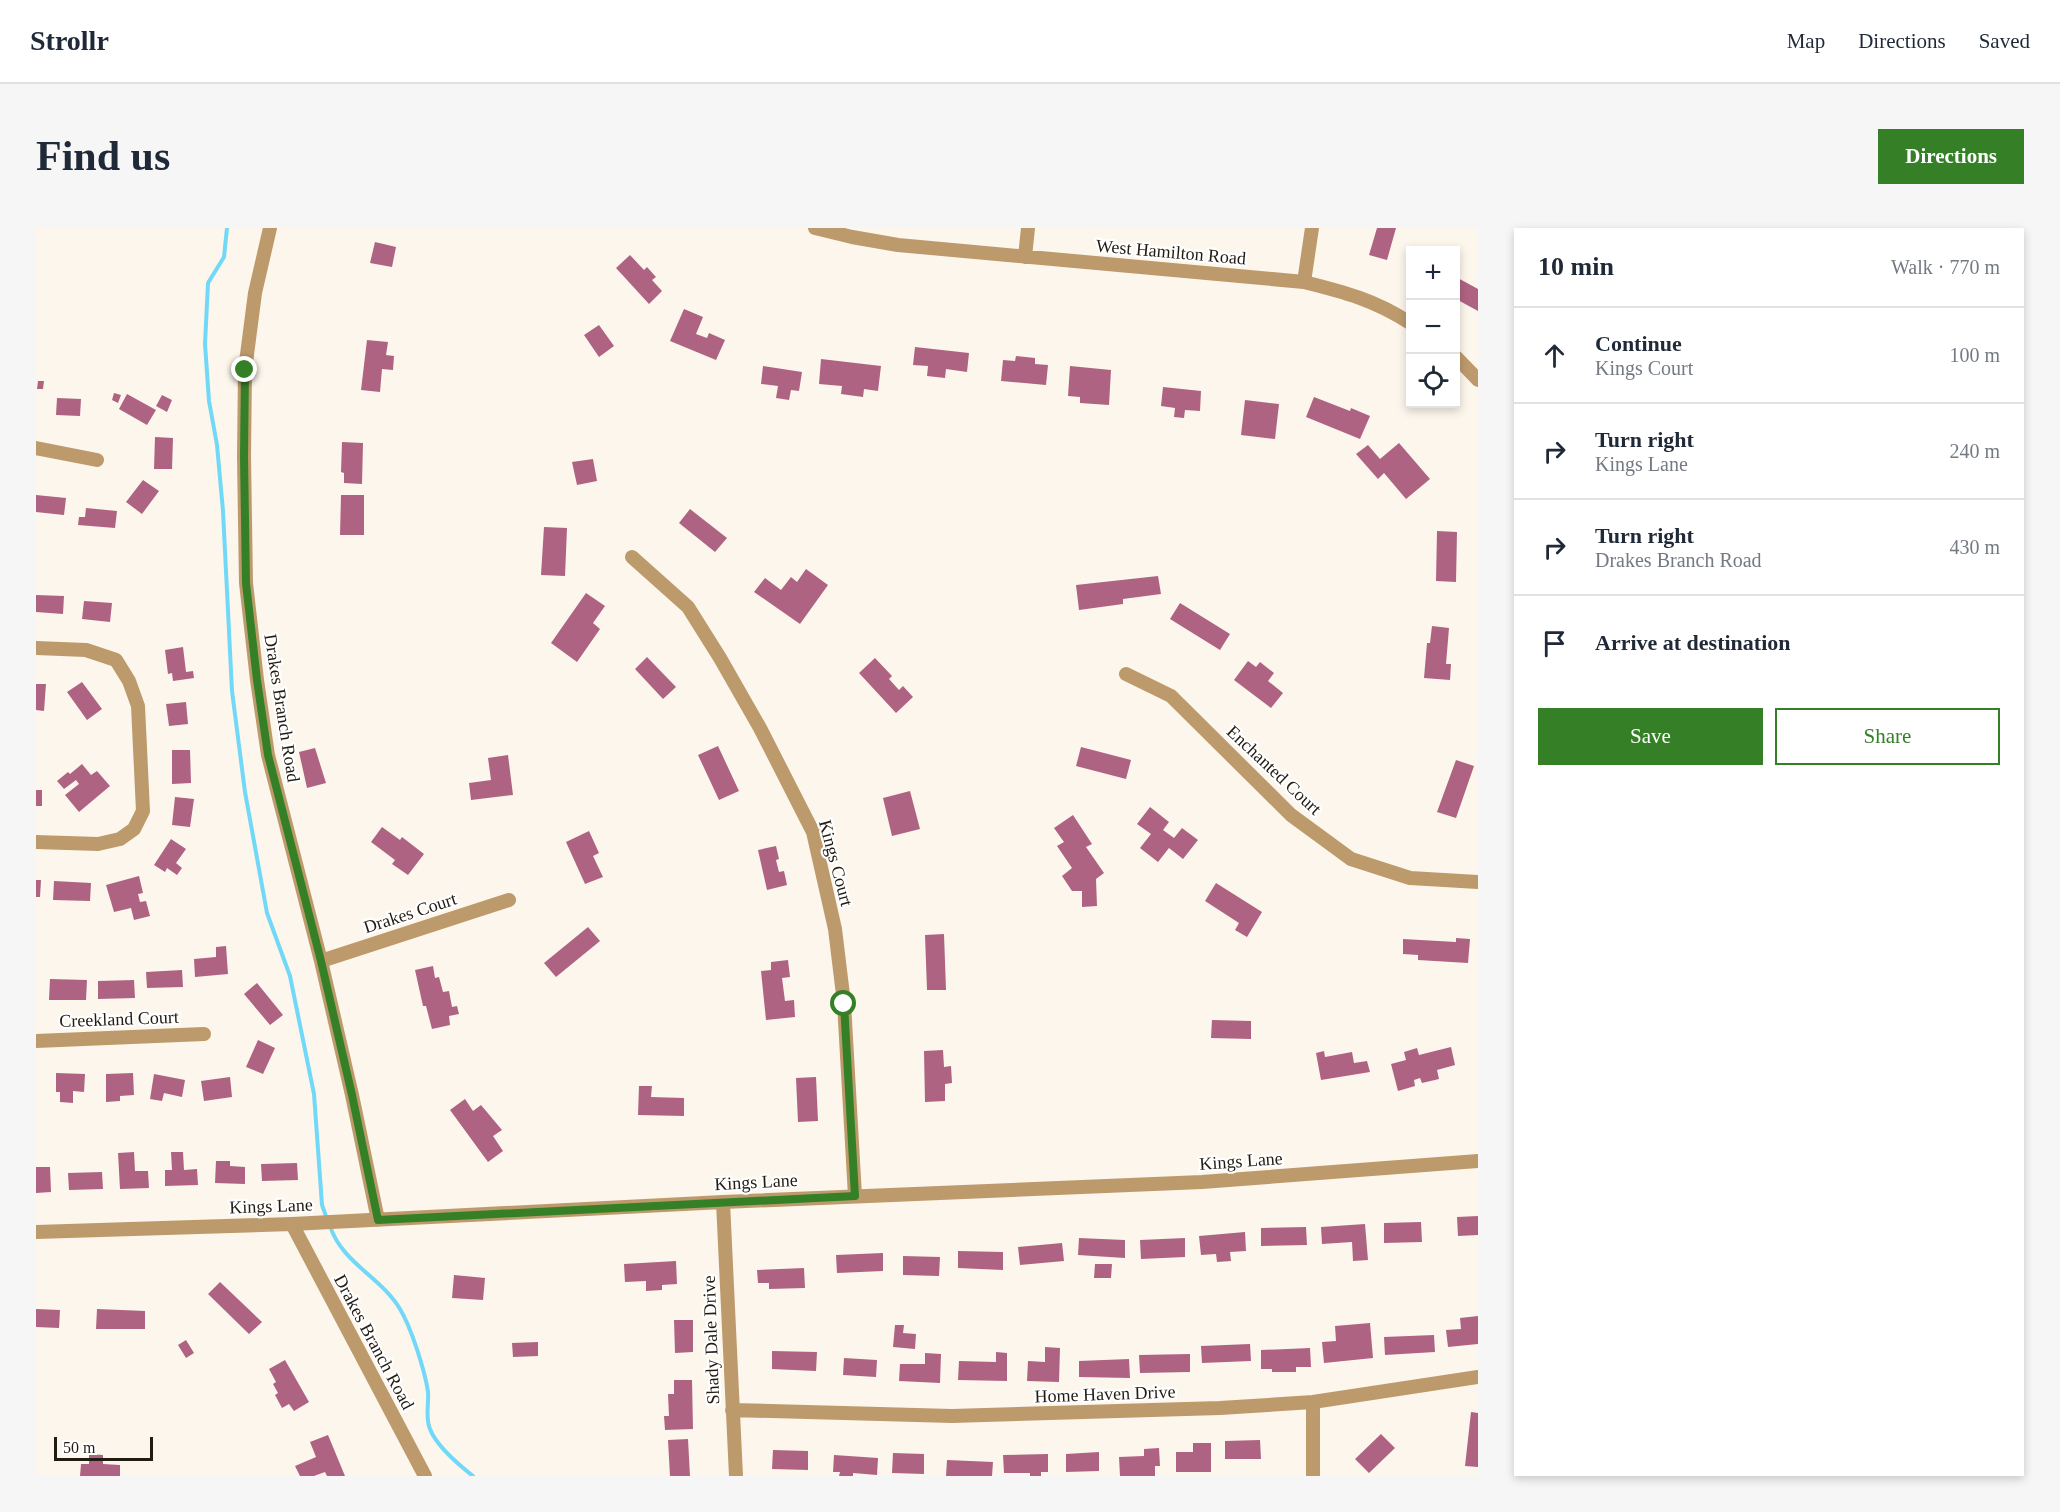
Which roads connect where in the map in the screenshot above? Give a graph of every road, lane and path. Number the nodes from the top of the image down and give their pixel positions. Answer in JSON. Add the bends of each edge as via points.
{"nodes":[{"id":1,"x":270,"y":228,"type":"edge"},
{"id":2,"x":815,"y":228,"type":"edge"},
{"id":3,"x":1028,"y":228,"type":"edge"},
{"id":4,"x":1312,"y":228,"type":"edge"},
{"id":5,"x":1025,"y":257,"type":"junction"},
{"id":6,"x":1304,"y":282,"type":"junction"},
{"id":7,"x":1406,"y":320,"type":"edge"},
{"id":8,"x":1460,"y":361,"type":"edge"},
{"id":9,"x":1478,"y":380,"type":"edge"},
{"id":10,"x":36,"y":448,"type":"edge"},
{"id":11,"x":97,"y":460,"type":"dead end"},
{"id":12,"x":632,"y":557,"type":"dead end"},
{"id":13,"x":36,"y":648,"type":"edge"},
{"id":14,"x":1126,"y":674,"type":"dead end"},
{"id":15,"x":36,"y":842,"type":"edge"},
{"id":16,"x":1478,"y":882,"type":"edge"},
{"id":17,"x":509,"y":900,"type":"dead end"},
{"id":18,"x":321,"y":961,"type":"junction"},
{"id":19,"x":204,"y":1034,"type":"dead end"},
{"id":20,"x":36,"y":1041,"type":"edge"},
{"id":21,"x":1478,"y":1161,"type":"edge"},
{"id":22,"x":855,"y":1196,"type":"junction"},
{"id":23,"x":723,"y":1202,"type":"junction"},
{"id":24,"x":378,"y":1220,"type":"junction"},
{"id":25,"x":292,"y":1224,"type":"junction"},
{"id":26,"x":36,"y":1232,"type":"edge"},
{"id":27,"x":1478,"y":1377,"type":"edge"},
{"id":28,"x":1313,"y":1402,"type":"junction"},
{"id":29,"x":732,"y":1410,"type":"junction"},
{"id":30,"x":424,"y":1476,"type":"edge"},
{"id":31,"x":736,"y":1476,"type":"edge"},
{"id":32,"x":1313,"y":1476,"type":"edge"}],
"edges":[{"from":1,"to":18,"type":"street","name":"Drakes Branch Road","via":[[255,292],[245,370],[246,583],[268,755]]},
{"from":2,"to":5,"type":"street","name":"West Hamilton Road","via":[[898,245]]},
{"from":3,"to":5,"type":"street"},
{"from":4,"to":6,"type":"street"},
{"from":5,"to":6,"type":"street","name":"West Hamilton Road"},
{"from":6,"to":7,"type":"street","name":"West Hamilton Road","via":[[1356,295]]},
{"from":8,"to":9,"type":"street"},
{"from":10,"to":11,"type":"street"},
{"from":12,"to":22,"type":"street","name":"Kings Court","via":[[688,607],[760,728],[813,832],[835,929],[844,1004]]},
{"from":13,"to":15,"type":"street","via":[[86,650],[116,660],[138,706],[143,811],[134,829],[120,839],[98,844]]},
{"from":14,"to":16,"type":"street","name":"Enchanted Court","via":[[1171,696],[1292,815],[1351,859],[1410,878]]},
{"from":17,"to":18,"type":"street","name":"Drakes Court"},
{"from":18,"to":24,"type":"street","name":"Drakes Branch Road"},
{"from":19,"to":20,"type":"street","name":"Creekland Court"},
{"from":21,"to":22,"type":"street","name":"Kings Lane","via":[[1202,1182]]},
{"from":22,"to":23,"type":"street","name":"Kings Lane"},
{"from":23,"to":24,"type":"street","name":"Kings Lane"},
{"from":23,"to":29,"type":"street","name":"Shady Dale Drive"},
{"from":24,"to":25,"type":"street","name":"Kings Lane"},
{"from":25,"to":26,"type":"street","name":"Kings Lane"},
{"from":25,"to":30,"type":"street","name":"Drakes Branch Road"},
{"from":27,"to":28,"type":"street","name":"Home Haven Drive"},
{"from":28,"to":29,"type":"street","name":"Home Haven Drive","via":[[952,1416]]},
{"from":28,"to":32,"type":"street"},
{"from":29,"to":31,"type":"street","name":"Shady Dale Drive"}]}
